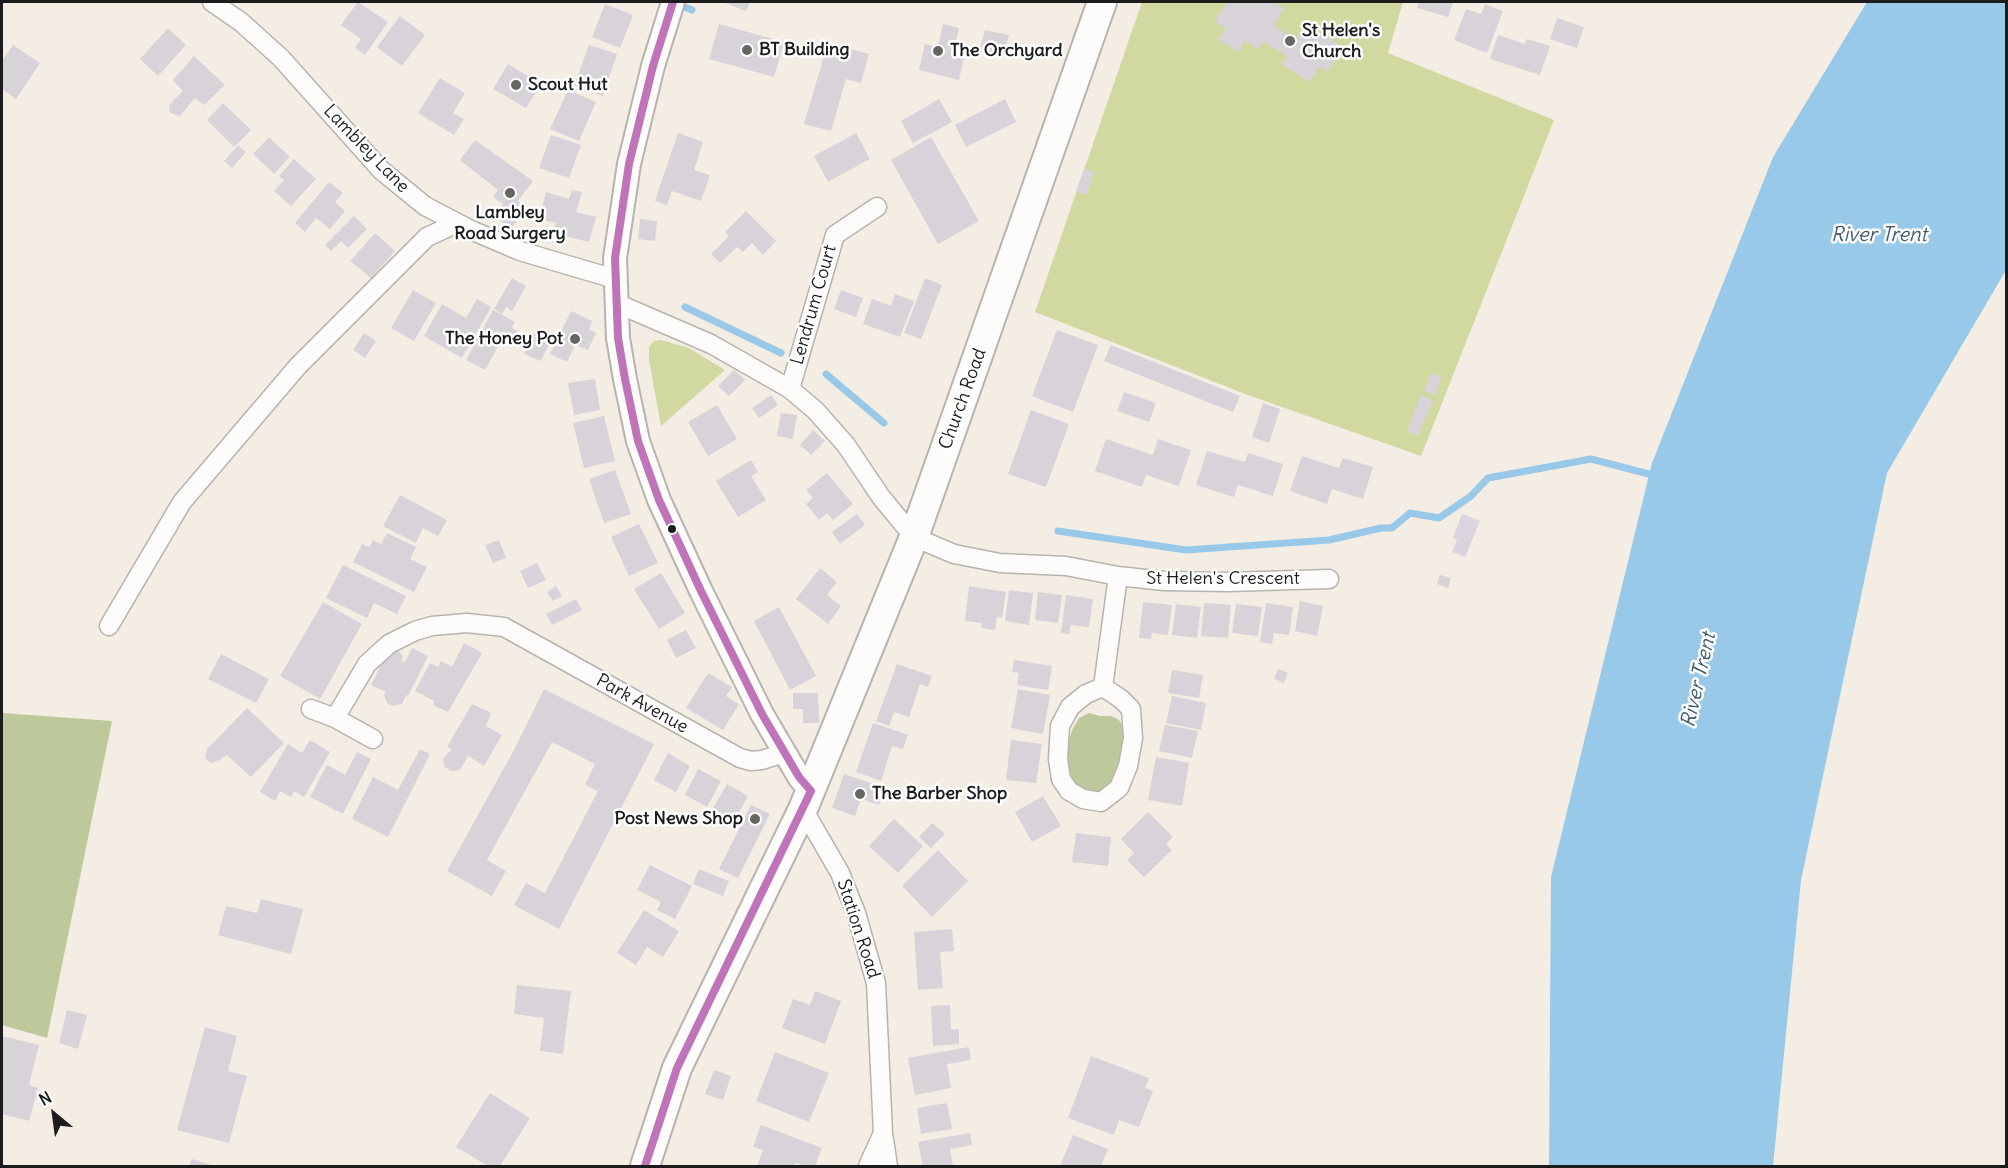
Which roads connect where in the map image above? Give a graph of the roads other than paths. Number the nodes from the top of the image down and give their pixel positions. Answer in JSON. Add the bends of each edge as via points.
{"nodes":[{"id":1,"x":212,"y":2,"type":"edge"},
{"id":2,"x":1102,"y":2,"type":"edge"},
{"id":3,"x":671,"y":7,"type":"edge"},
{"id":4,"x":877,"y":207,"type":"dead end"},
{"id":5,"x":457,"y":223,"type":"junction"},
{"id":6,"x":615,"y":269,"type":"junction"},
{"id":7,"x":616,"y":303,"type":"junction"},
{"id":8,"x":789,"y":389,"type":"junction"},
{"id":9,"x":914,"y":537,"type":"junction"},
{"id":10,"x":1118,"y":576,"type":"junction"},
{"id":11,"x":1329,"y":579,"type":"dead end"},
{"id":12,"x":109,"y":626,"type":"dead end"},
{"id":13,"x":1103,"y":687,"type":"junction"},
{"id":14,"x":311,"y":709,"type":"dead end"},
{"id":15,"x":335,"y":718,"type":"junction"},
{"id":16,"x":373,"y":739,"type":"dead end"},
{"id":17,"x":784,"y":753,"type":"junction"},
{"id":18,"x":807,"y":800,"type":"junction"},
{"id":19,"x":883,"y":1133,"type":"junction"},
{"id":20,"x":645,"y":1167,"type":"edge"},
{"id":21,"x":868,"y":1167,"type":"edge"},
{"id":22,"x":888,"y":1167,"type":"edge"}],
"edges":[{"from":1,"to":5,"type":"street","name":"Lambley Lane","via":[[282,58],[381,170],[425,206]]},
{"from":2,"to":9,"type":"main road","name":"Church Road"},
{"from":3,"to":6,"type":"street","via":[[629,164]]},
{"from":4,"to":8,"type":"street","name":"Lendrum Court","via":[[835,235]]},
{"from":5,"to":6,"type":"street","name":"Lambley Lane","via":[[520,251]]},
{"from":5,"to":12,"type":"street","via":[[427,237],[298,366],[182,502]]},
{"from":6,"to":7,"type":"street"},
{"from":7,"to":8,"type":"street","via":[[711,344]]},
{"from":7,"to":17,"type":"street","via":[[618,338],[638,441],[659,500]]},
{"from":8,"to":9,"type":"street","via":[[815,410],[846,445],[880,497]]},
{"from":9,"to":10,"type":"street","name":"St Helen's Crescent","via":[[954,554],[1000,563],[1066,566]]},
{"from":9,"to":18,"type":"main road","name":"Church Road"},
{"from":10,"to":11,"type":"street","name":"St Helen's Crescent","via":[[1228,582]]},
{"from":10,"to":13,"type":"street"},
{"from":13,"to":13,"type":"street","via":[[1131,710],[1133,738],[1119,788],[1101,802],[1083,799],[1069,791],[1061,779],[1058,759],[1060,726],[1070,707]]},
{"from":14,"to":15,"type":"street"},
{"from":15,"to":16,"type":"street"},
{"from":15,"to":17,"type":"street","name":"Park Avenue","via":[[367,664],[389,644],[432,626],[467,623],[504,627],[740,758],[762,760]]},
{"from":17,"to":18,"type":"street"},
{"from":18,"to":19,"type":"street","name":"Station Road","via":[[856,913],[876,983]]},
{"from":18,"to":20,"type":"main road","name":"Church Road","via":[[677,1068]]},
{"from":19,"to":21,"type":"street"},
{"from":19,"to":22,"type":"street","name":"Station Road"}]}
